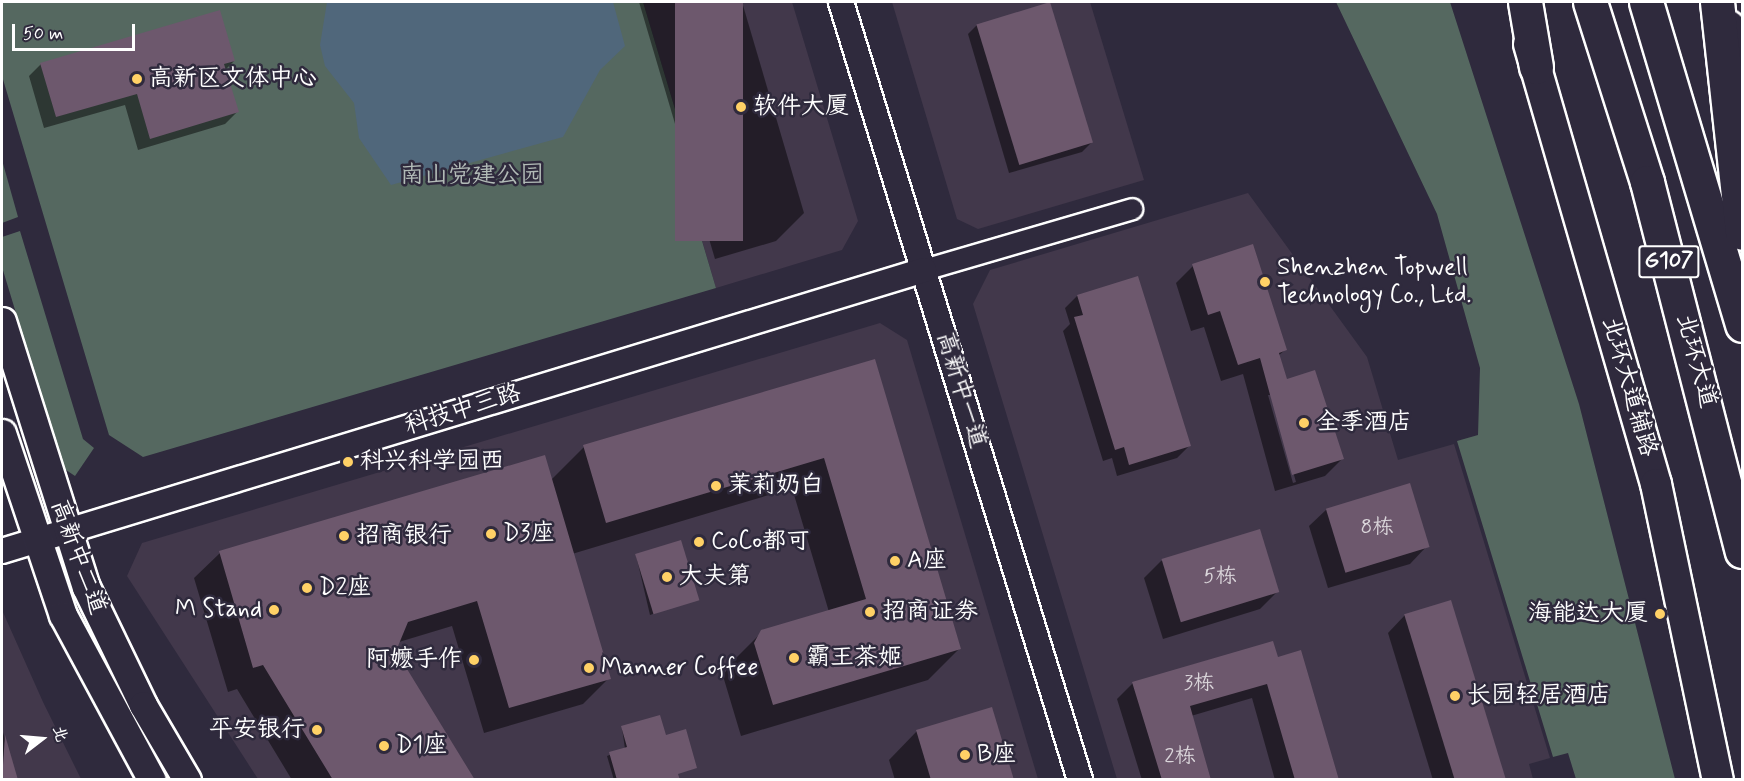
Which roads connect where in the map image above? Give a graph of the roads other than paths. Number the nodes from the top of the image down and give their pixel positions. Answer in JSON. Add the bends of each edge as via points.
{"nodes":[{"id":1,"x":841,"y":2,"type":"edge"},
{"id":2,"x":1514,"y":2,"type":"edge"},
{"id":3,"x":1526,"y":2,"type":"edge"},
{"id":4,"x":1590,"y":2,"type":"edge"},
{"id":5,"x":1646,"y":2,"type":"edge"},
{"id":6,"x":1719,"y":2,"type":"edge"},
{"id":7,"x":1536,"y":67,"type":"junction"},
{"id":8,"x":1743,"y":72,"type":"edge"},
{"id":9,"x":1132,"y":209,"type":"dead end"},
{"id":10,"x":1743,"y":233,"type":"edge"},
{"id":11,"x":924,"y":270,"type":"junction"},
{"id":12,"x":2,"y":321,"type":"edge"},
{"id":13,"x":1743,"y":325,"type":"edge"},
{"id":14,"x":2,"y":433,"type":"edge"},
{"id":15,"x":66,"y":531,"type":"junction"},
{"id":16,"x":1740,"y":539,"type":"edge"},
{"id":17,"x":34,"y":541,"type":"junction"},
{"id":18,"x":2,"y":551,"type":"edge"},
{"id":19,"x":152,"y":780,"type":"edge"},
{"id":20,"x":187,"y":780,"type":"edge"},
{"id":21,"x":1080,"y":780,"type":"edge"},
{"id":22,"x":1718,"y":780,"type":"edge"}],
"edges":[{"from":1,"to":11,"type":"street","name":"高新中一道"},
{"from":2,"to":7,"type":"main road","name":"北环大道辅路"},
{"from":3,"to":7,"type":"highway"},
{"from":4,"to":16,"type":"highway","name":"北环大道","number":"G107","via":[[1647,183]]},
{"from":5,"to":13,"type":"highway","number":"G107"},
{"from":6,"to":8,"type":"main road"},
{"from":6,"to":10,"type":"highway"},
{"from":7,"to":22,"type":"main road","name":"北环大道辅路","via":[[1656,484]]},
{"from":9,"to":11,"type":"street"},
{"from":11,"to":15,"type":"street","name":"科技中三路"},
{"from":11,"to":21,"type":"street","name":"高新中一道"},
{"from":12,"to":15,"type":"main road","name":"高新中二道"},
{"from":14,"to":17,"type":"main road","name":"高新中二道"},
{"from":15,"to":17,"type":"street","name":"科技中三路"},
{"from":15,"to":20,"type":"main road","name":"高新中二道","via":[[107,635]]},
{"from":17,"to":18,"type":"street","name":"科技中三路"},
{"from":17,"to":19,"type":"main road","name":"高新中二道","via":[[86,664]]}]}
